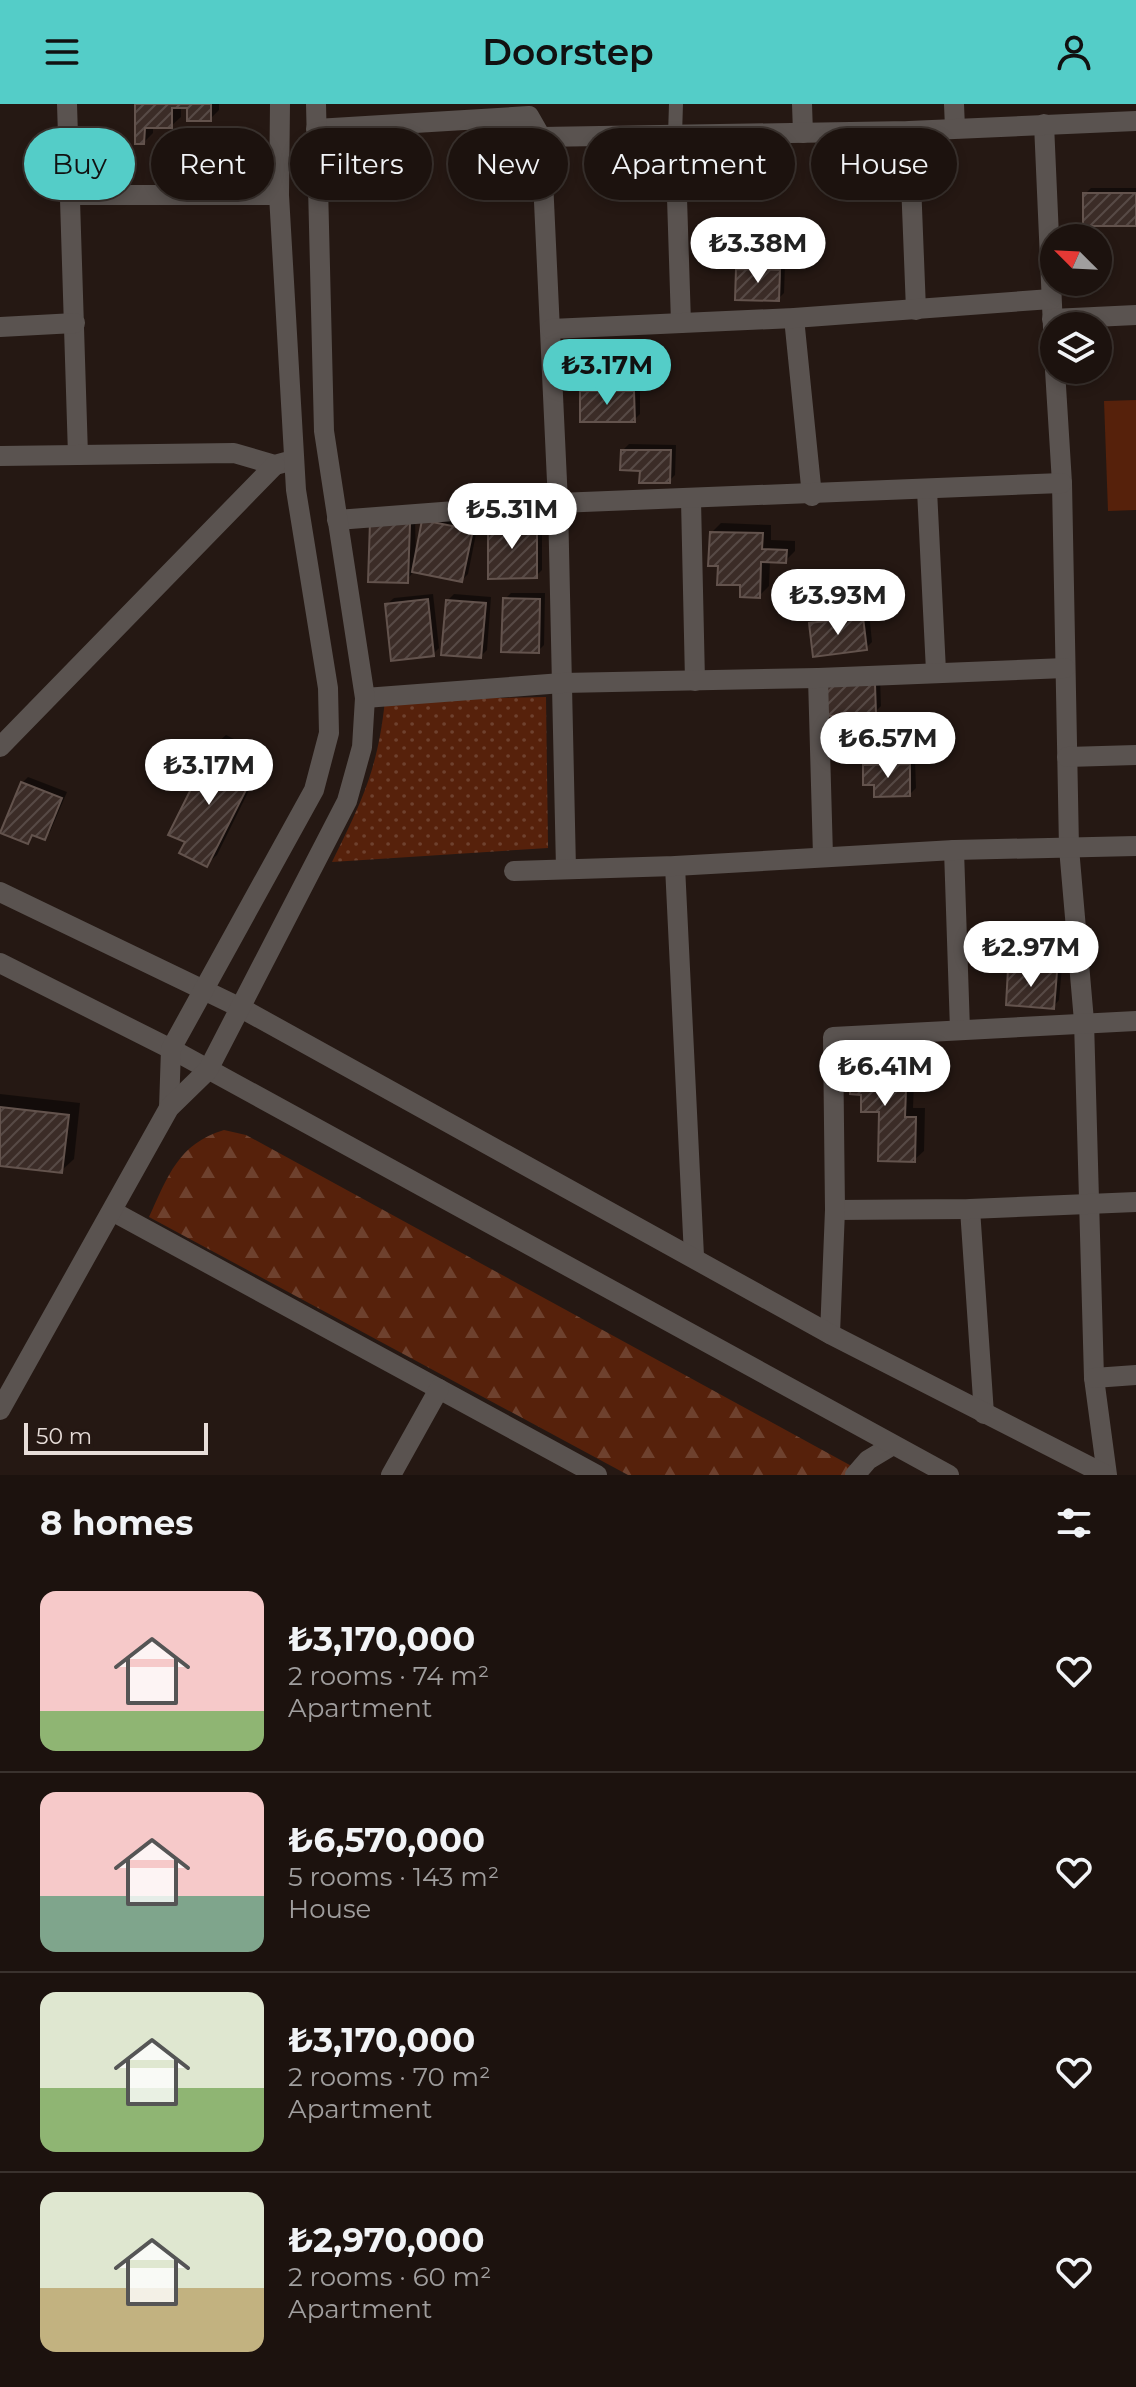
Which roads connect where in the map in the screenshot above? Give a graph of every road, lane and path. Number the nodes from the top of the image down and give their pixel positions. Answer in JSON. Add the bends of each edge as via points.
{"nodes":[{"id":1,"x":67,"y":104,"type":"edge"},
{"id":2,"x":280,"y":104,"type":"edge"},
{"id":3,"x":316,"y":104,"type":"edge"},
{"id":4,"x":676,"y":104,"type":"edge"},
{"id":5,"x":802,"y":104,"type":"edge"},
{"id":6,"x":954,"y":104,"type":"edge"},
{"id":7,"x":506,"y":111,"type":"edge"},
{"id":8,"x":1136,"y":121,"type":"edge"},
{"id":9,"x":1044,"y":124,"type":"junction"},
{"id":10,"x":68,"y":128,"type":"edge"},
{"id":11,"x":316,"y":128,"type":"edge"},
{"id":12,"x":327,"y":128,"type":"edge"},
{"id":13,"x":536,"y":128,"type":"edge"},
{"id":14,"x":675,"y":128,"type":"edge"},
{"id":15,"x":955,"y":128,"type":"joint"},
{"id":16,"x":795,"y":133,"type":"edge"},
{"id":17,"x":803,"y":133,"type":"junction"},
{"id":18,"x":811,"y":133,"type":"edge"},
{"id":19,"x":135,"y":195,"type":"edge"},
{"id":20,"x":279,"y":195,"type":"junction"},
{"id":21,"x":69,"y":200,"type":"edge"},
{"id":22,"x":318,"y":200,"type":"edge"},
{"id":23,"x":544,"y":200,"type":"edge"},
{"id":24,"x":677,"y":200,"type":"edge"},
{"id":25,"x":912,"y":200,"type":"edge"},
{"id":26,"x":1052,"y":309,"type":"junction"},
{"id":27,"x":916,"y":310,"type":"junction"},
{"id":28,"x":1052,"y":312,"type":"edge"},
{"id":29,"x":1136,"y":315,"type":"edge"},
{"id":30,"x":794,"y":318,"type":"junction"},
{"id":31,"x":75,"y":323,"type":"junction"},
{"id":32,"x":681,"y":323,"type":"junction"},
{"id":33,"x":0,"y":327,"type":"edge"},
{"id":34,"x":551,"y":329,"type":"junction"},
{"id":35,"x":1056,"y":384,"type":"edge"},
{"id":36,"x":78,"y":455,"type":"junction"},
{"id":37,"x":0,"y":456,"type":"edge"},
{"id":38,"x":284,"y":462,"type":"junction"},
{"id":39,"x":1062,"y":483,"type":"junction"},
{"id":40,"x":927,"y":490,"type":"junction"},
{"id":41,"x":812,"y":496,"type":"junction"},
{"id":42,"x":691,"y":500,"type":"junction"},
{"id":43,"x":558,"y":503,"type":"junction"},
{"id":44,"x":337,"y":520,"type":"junction"},
{"id":45,"x":1065,"y":668,"type":"junction"},
{"id":46,"x":936,"y":671,"type":"junction"},
{"id":47,"x":818,"y":678,"type":"junction"},
{"id":48,"x":695,"y":681,"type":"junction"},
{"id":49,"x":562,"y":683,"type":"junction"},
{"id":50,"x":365,"y":698,"type":"junction"},
{"id":51,"x":0,"y":747,"type":"edge"},
{"id":52,"x":1136,"y":755,"type":"edge"},
{"id":53,"x":1067,"y":757,"type":"junction"},
{"id":54,"x":1136,"y":846,"type":"edge"},
{"id":55,"x":1069,"y":848,"type":"junction"},
{"id":56,"x":954,"y":850,"type":"junction"},
{"id":57,"x":823,"y":856,"type":"junction"},
{"id":58,"x":675,"y":866,"type":"junction"},
{"id":59,"x":566,"y":869,"type":"junction"},
{"id":60,"x":514,"y":871,"type":"dead end"},
{"id":61,"x":0,"y":892,"type":"edge"},
{"id":62,"x":0,"y":963,"type":"edge"},
{"id":63,"x":203,"y":990,"type":"junction"},
{"id":64,"x":241,"y":1008,"type":"junction"},
{"id":65,"x":1084,"y":1021,"type":"junction"},
{"id":66,"x":1136,"y":1021,"type":"edge"},
{"id":67,"x":960,"y":1030,"type":"junction"},
{"id":68,"x":171,"y":1049,"type":"junction"},
{"id":69,"x":208,"y":1070,"type":"junction"},
{"id":70,"x":169,"y":1108,"type":"junction"},
{"id":71,"x":1136,"y":1202,"type":"edge"},
{"id":72,"x":1089,"y":1205,"type":"junction"},
{"id":73,"x":970,"y":1209,"type":"junction"},
{"id":74,"x":835,"y":1210,"type":"junction"},
{"id":75,"x":112,"y":1211,"type":"junction"},
{"id":76,"x":694,"y":1256,"type":"junction"},
{"id":77,"x":830,"y":1334,"type":"junction"},
{"id":78,"x":1136,"y":1375,"type":"edge"},
{"id":79,"x":1094,"y":1378,"type":"junction"},
{"id":80,"x":439,"y":1389,"type":"junction"},
{"id":81,"x":0,"y":1410,"type":"edge"},
{"id":82,"x":984,"y":1414,"type":"junction"},
{"id":83,"x":893,"y":1445,"type":"junction"},
{"id":84,"x":391,"y":1475,"type":"edge"},
{"id":85,"x":597,"y":1475,"type":"edge"},
{"id":86,"x":855,"y":1475,"type":"edge"},
{"id":87,"x":949,"y":1475,"type":"edge"},
{"id":88,"x":1107,"y":1475,"type":"edge"}],
"edges":[{"from":1,"to":10,"type":"street"},
{"from":2,"to":20,"type":"street"},
{"from":3,"to":11,"type":"street"},
{"from":4,"to":14,"type":"lane"},
{"from":5,"to":17,"type":"street"},
{"from":6,"to":15,"type":"street"},
{"from":7,"to":12,"type":"street"},
{"from":7,"to":13,"type":"street","via":[[529,116]]},
{"from":8,"to":9,"type":"street"},
{"from":9,"to":15,"type":"street"},
{"from":9,"to":26,"type":"street"},
{"from":16,"to":17,"type":"street"},
{"from":17,"to":18,"type":"street"},
{"from":19,"to":20,"type":"street"},
{"from":20,"to":38,"type":"street"},
{"from":21,"to":31,"type":"street"},
{"from":22,"to":44,"type":"street","via":[[324,431]]},
{"from":23,"to":34,"type":"street"},
{"from":24,"to":32,"type":"street"},
{"from":25,"to":27,"type":"street"},
{"from":26,"to":27,"type":"street"},
{"from":26,"to":28,"type":"street"},
{"from":26,"to":29,"type":"street"},
{"from":27,"to":30,"type":"street"},
{"from":30,"to":32,"type":"street"},
{"from":30,"to":41,"type":"street"},
{"from":31,"to":33,"type":"street"},
{"from":31,"to":36,"type":"street"},
{"from":32,"to":34,"type":"street"},
{"from":34,"to":43,"type":"street"},
{"from":35,"to":39,"type":"street"},
{"from":36,"to":37,"type":"street"},
{"from":36,"to":38,"type":"street","via":[[234,453]]},
{"from":38,"to":51,"type":"street"},
{"from":38,"to":63,"type":"street","via":[[328,688],[326,753],[314,790]]},
{"from":39,"to":40,"type":"street"},
{"from":39,"to":45,"type":"street"},
{"from":40,"to":41,"type":"street"},
{"from":40,"to":46,"type":"street"},
{"from":41,"to":42,"type":"street"},
{"from":42,"to":43,"type":"street"},
{"from":42,"to":48,"type":"street"},
{"from":43,"to":44,"type":"street"},
{"from":43,"to":49,"type":"street"},
{"from":44,"to":50,"type":"street"},
{"from":45,"to":46,"type":"street"},
{"from":45,"to":53,"type":"street"},
{"from":46,"to":47,"type":"street"},
{"from":47,"to":48,"type":"street"},
{"from":47,"to":57,"type":"street"},
{"from":48,"to":49,"type":"street"},
{"from":49,"to":50,"type":"street"},
{"from":49,"to":59,"type":"street"},
{"from":50,"to":64,"type":"street","via":[[362,747],[347,801]]},
{"from":52,"to":53,"type":"street"},
{"from":53,"to":55,"type":"street"},
{"from":54,"to":55,"type":"street"},
{"from":55,"to":56,"type":"street"},
{"from":55,"to":65,"type":"street"},
{"from":56,"to":57,"type":"street"},
{"from":56,"to":67,"type":"street"},
{"from":57,"to":58,"type":"street"},
{"from":58,"to":59,"type":"street"},
{"from":58,"to":76,"type":"street"},
{"from":59,"to":60,"type":"street"},
{"from":61,"to":63,"type":"street"},
{"from":62,"to":68,"type":"street"},
{"from":63,"to":64,"type":"street"},
{"from":63,"to":68,"type":"street"},
{"from":64,"to":69,"type":"street"},
{"from":64,"to":76,"type":"street"},
{"from":65,"to":66,"type":"street"},
{"from":65,"to":67,"type":"street"},
{"from":65,"to":72,"type":"street"},
{"from":67,"to":74,"type":"street","via":[[833,1037]]},
{"from":68,"to":69,"type":"street"},
{"from":68,"to":70,"type":"street"},
{"from":69,"to":70,"type":"street"},
{"from":69,"to":83,"type":"street"},
{"from":70,"to":75,"type":"street"},
{"from":71,"to":72,"type":"street"},
{"from":72,"to":73,"type":"street"},
{"from":72,"to":79,"type":"street"},
{"from":73,"to":74,"type":"street"},
{"from":73,"to":82,"type":"street"},
{"from":74,"to":77,"type":"street"},
{"from":75,"to":80,"type":"street"},
{"from":75,"to":81,"type":"street"},
{"from":76,"to":77,"type":"street"},
{"from":77,"to":82,"type":"street"},
{"from":78,"to":79,"type":"street"},
{"from":79,"to":88,"type":"street"},
{"from":80,"to":84,"type":"street"},
{"from":80,"to":85,"type":"street"},
{"from":82,"to":88,"type":"street"},
{"from":83,"to":86,"type":"street"},
{"from":83,"to":87,"type":"street"}]}
